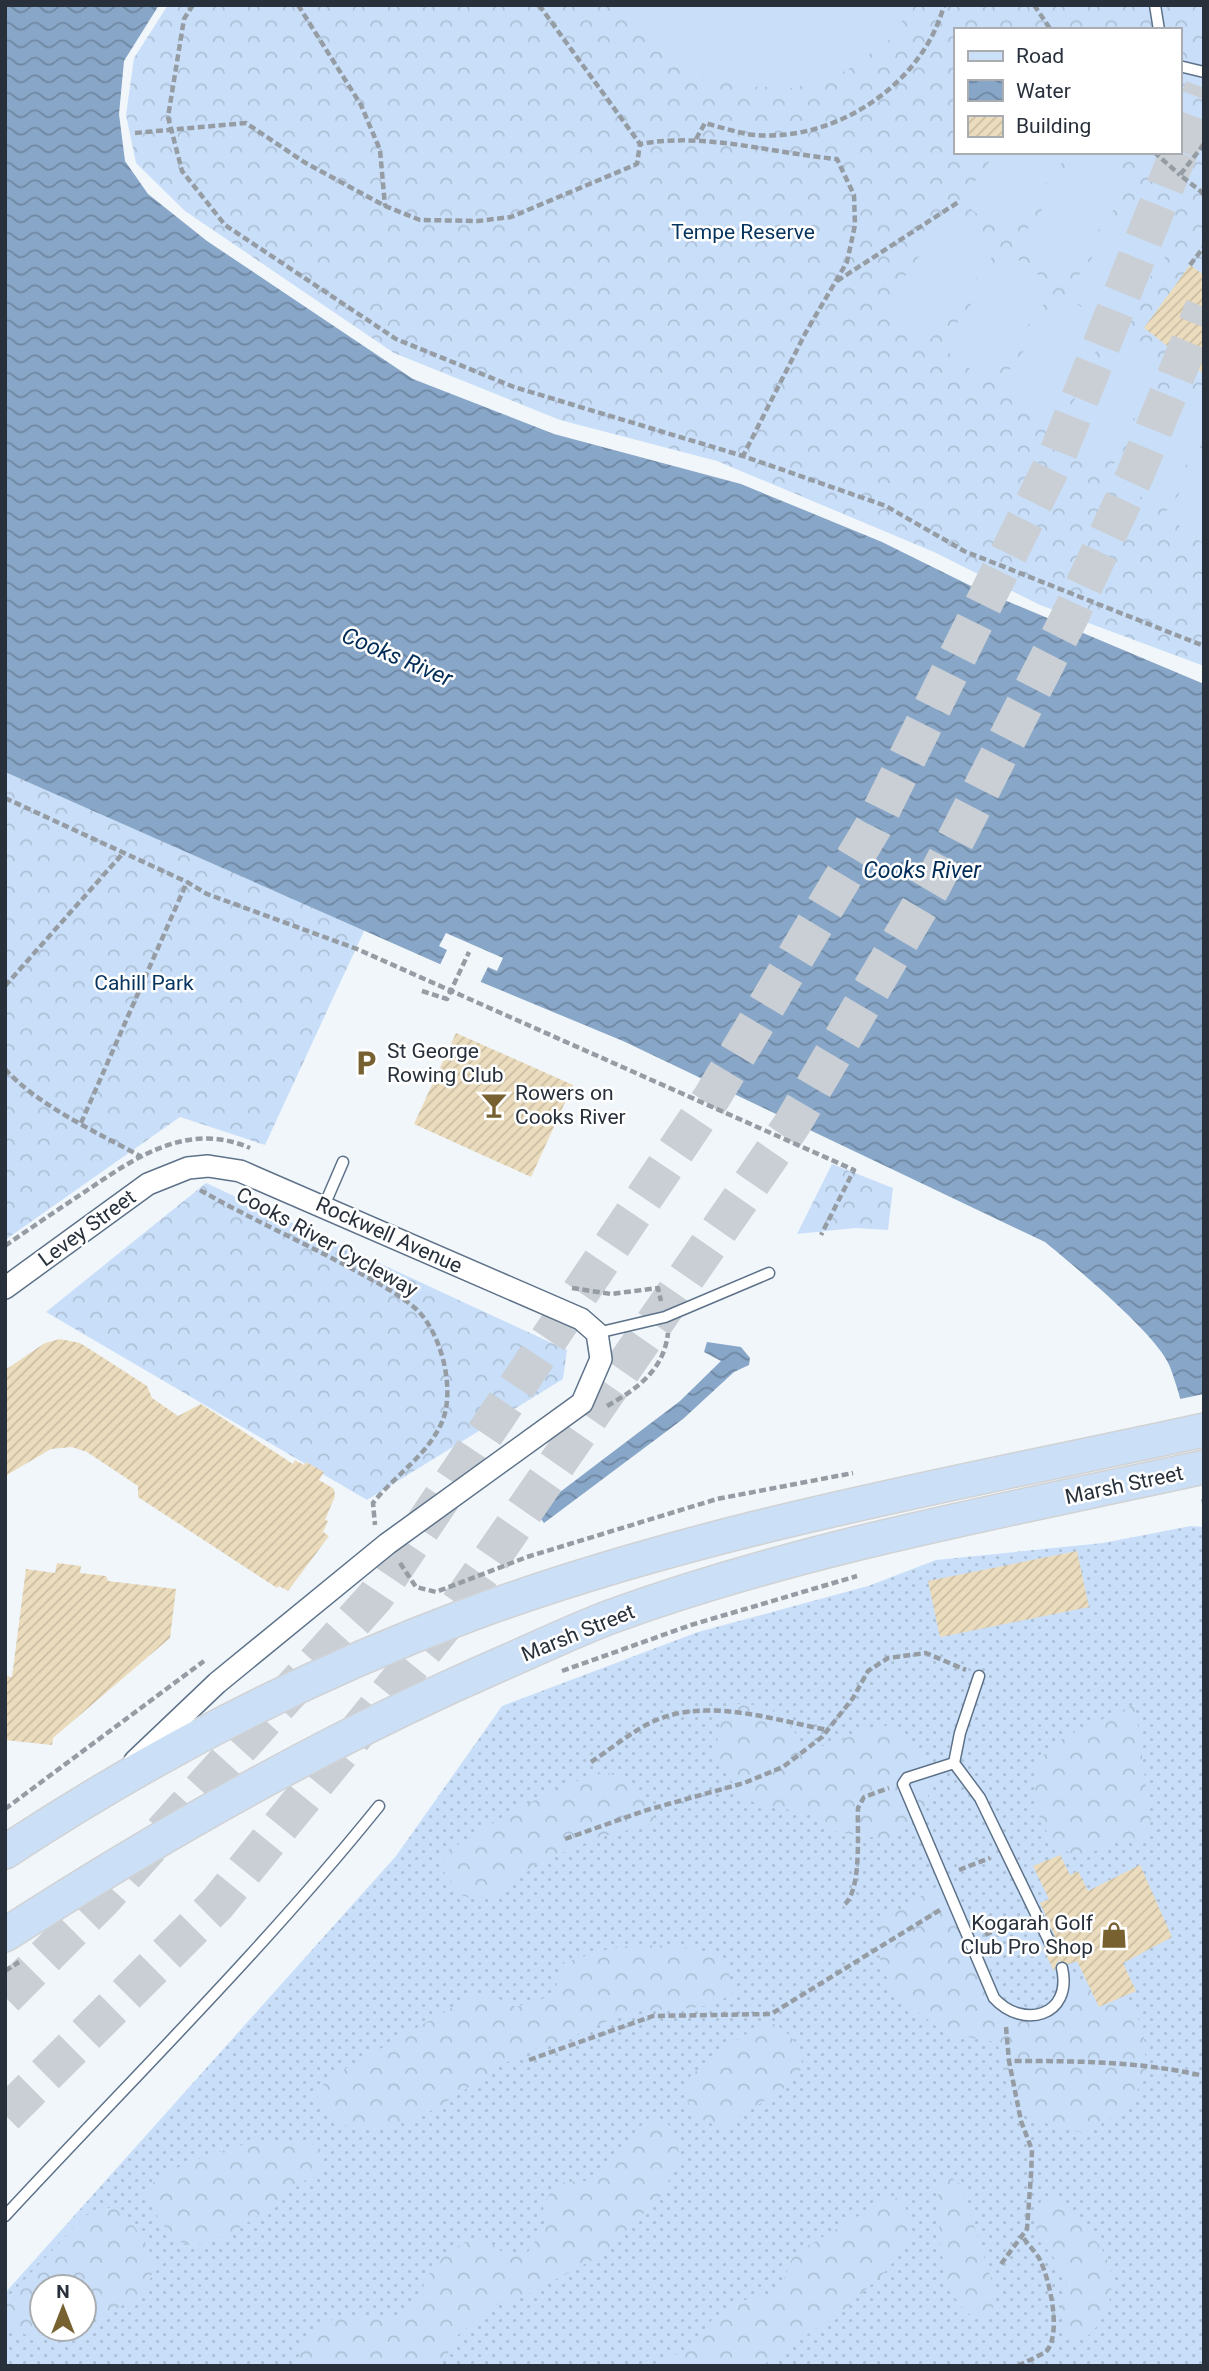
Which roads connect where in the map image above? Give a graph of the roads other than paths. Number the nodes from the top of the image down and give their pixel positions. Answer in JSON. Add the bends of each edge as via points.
{"nodes":[{"id":1,"x":1155,"y":5,"type":"edge"},
{"id":2,"x":1159,"y":28,"type":"edge"},
{"id":3,"x":1181,"y":66,"type":"edge"},
{"id":4,"x":1204,"y":72,"type":"edge"},
{"id":5,"x":343,"y":1162,"type":"dead end"},
{"id":6,"x":171,"y":1173,"type":"joint"},
{"id":7,"x":324,"y":1206,"type":"junction"},
{"id":8,"x":769,"y":1273,"type":"dead end"},
{"id":9,"x":5,"y":1288,"type":"edge"},
{"id":10,"x":597,"y":1333,"type":"junction"},
{"id":11,"x":1204,"y":1430,"type":"edge"},
{"id":12,"x":1204,"y":1467,"type":"edge"},
{"id":13,"x":979,"y":1676,"type":"road end"},
{"id":14,"x":954,"y":1763,"type":"junction"},
{"id":15,"x":103,"y":1791,"type":"junction"},
{"id":16,"x":379,"y":1806,"type":"dead end"},
{"id":17,"x":5,"y":1852,"type":"edge"},
{"id":18,"x":60,"y":1899,"type":"junction"},
{"id":19,"x":5,"y":1924,"type":"edge"},
{"id":20,"x":1050,"y":1943,"type":"dead end"},
{"id":21,"x":16,"y":1946,"type":"edge"},
{"id":22,"x":1062,"y":1968,"type":"dead end"},
{"id":23,"x":5,"y":2216,"type":"edge"}],
"edges":[{"from":1,"to":2,"type":"lane"},
{"from":3,"to":4,"type":"lane"},
{"from":5,"to":7,"type":"lane"},
{"from":6,"to":7,"type":"street","name":"Rockwell Avenue","via":[[225,1167]]},
{"from":6,"to":9,"type":"street","name":"Levey Street","via":[[99,1217]]},
{"from":7,"to":10,"type":"street","name":"Rockwell Avenue","via":[[580,1319]]},
{"from":8,"to":10,"type":"lane","via":[[665,1317]]},
{"from":10,"to":15,"type":"street","name":"Marsh Street","via":[[601,1359],[582,1403],[377,1552],[217,1683]]},
{"from":11,"to":15,"type":"main road","name":"Marsh Street","via":[[705,1541],[552,1586],[466,1615],[253,1710]]},
{"from":12,"to":18,"type":"main road","name":"Marsh Street","via":[[822,1552],[608,1618],[396,1711],[247,1789]]},
{"from":13,"to":14,"type":"lane"},
{"from":14,"to":20,"type":"lane","via":[[980,1798]]},
{"from":14,"to":22,"type":"lane","via":[[907,1778],[903,1784],[994,1998],[1006,2012],[1020,2015],[1053,2008],[1064,1992]]},
{"from":15,"to":17,"type":"main road","name":"Marsh Street"},
{"from":16,"to":23,"type":"lane","via":[[330,1867]]},
{"from":18,"to":19,"type":"main road"},
{"from":18,"to":21,"type":"main road","name":"Marsh Street"}]}
